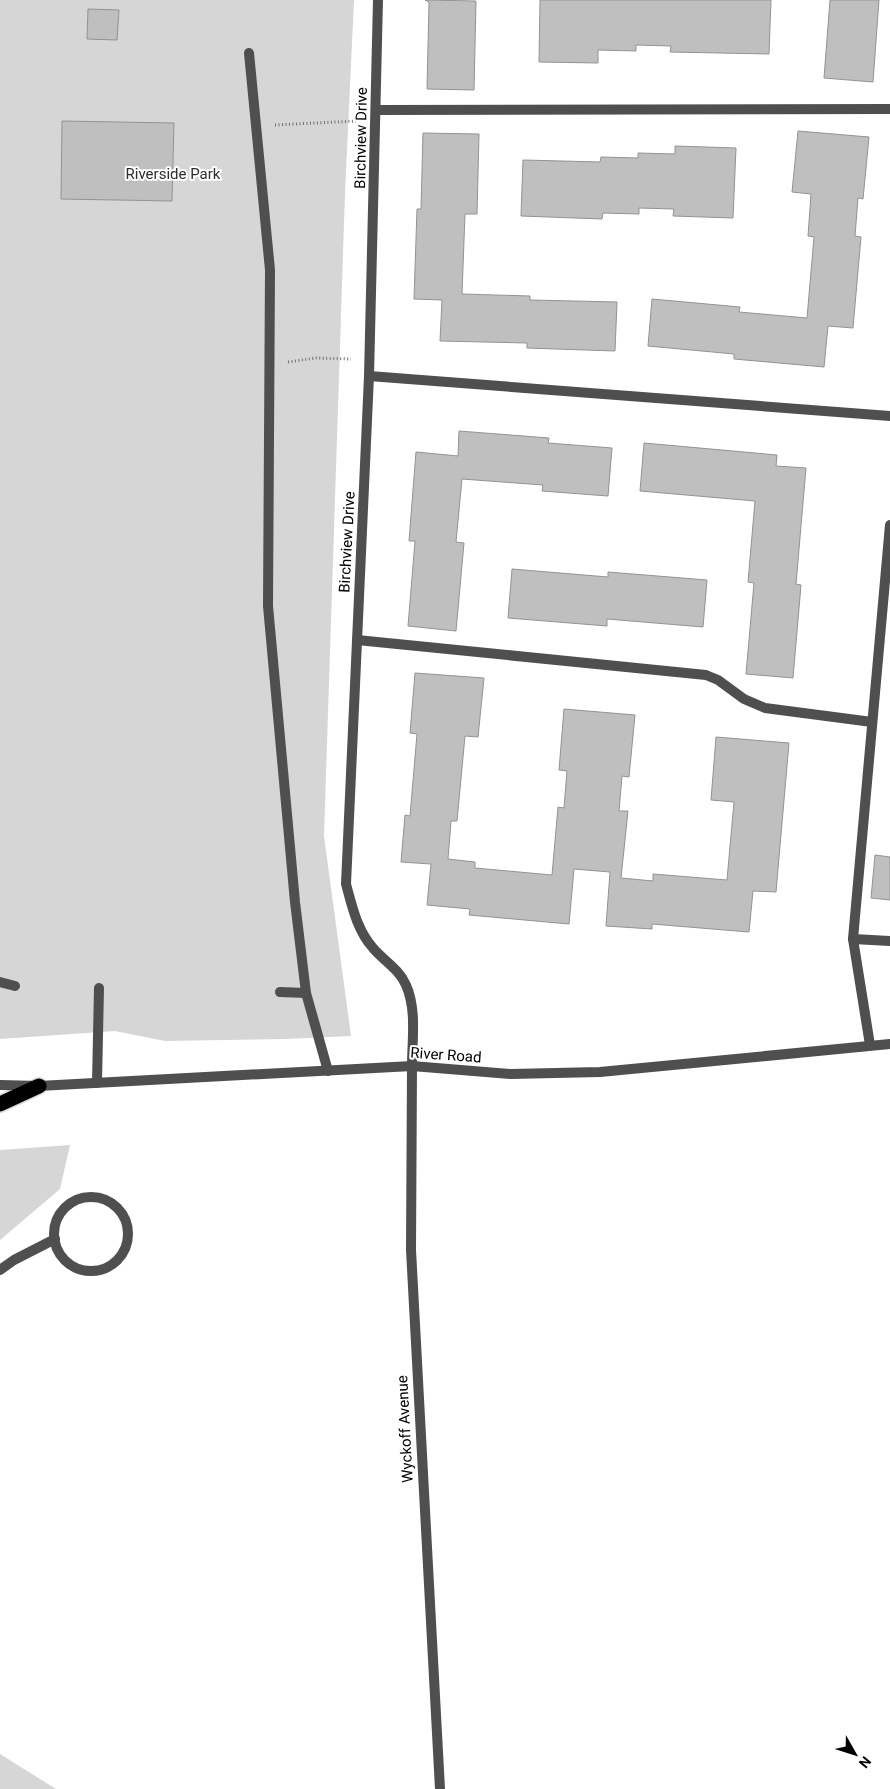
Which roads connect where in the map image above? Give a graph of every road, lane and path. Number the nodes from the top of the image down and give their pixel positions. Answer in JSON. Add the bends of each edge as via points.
{"nodes":[{"id":1,"x":378,"y":0,"type":"edge"},
{"id":2,"x":249,"y":53,"type":"dead end"},
{"id":3,"x":890,"y":109,"type":"edge"},
{"id":4,"x":377,"y":114,"type":"junction"},
{"id":5,"x":256,"y":125,"type":"junction"},
{"id":6,"x":370,"y":360,"type":"junction"},
{"id":7,"x":269,"y":365,"type":"junction"},
{"id":8,"x":369,"y":376,"type":"junction"},
{"id":9,"x":890,"y":416,"type":"edge"},
{"id":10,"x":890,"y":525,"type":"edge"},
{"id":11,"x":357,"y":640,"type":"junction"},
{"id":12,"x":872,"y":722,"type":"junction"},
{"id":13,"x":853,"y":939,"type":"junction"},
{"id":14,"x":890,"y":941,"type":"edge"},
{"id":15,"x":0,"y":982,"type":"edge"},
{"id":16,"x":15,"y":986,"type":"dead end"},
{"id":17,"x":99,"y":988,"type":"dead end"},
{"id":18,"x":280,"y":992,"type":"dead end"},
{"id":19,"x":306,"y":993,"type":"junction"},
{"id":20,"x":890,"y":1044,"type":"edge"},
{"id":21,"x":870,"y":1045,"type":"junction"},
{"id":22,"x":412,"y":1066,"type":"junction"},
{"id":23,"x":328,"y":1071,"type":"junction"},
{"id":24,"x":97,"y":1083,"type":"junction"},
{"id":25,"x":0,"y":1085,"type":"edge"},
{"id":26,"x":39,"y":1086,"type":"junction"},
{"id":27,"x":0,"y":1104,"type":"edge"},
{"id":28,"x":55,"y":1239,"type":"junction"},
{"id":29,"x":0,"y":1270,"type":"edge"},
{"id":30,"x":440,"y":1789,"type":"edge"}],
"edges":[{"from":1,"to":4,"type":"street","name":"Birchview Drive"},
{"from":2,"to":5,"type":"street"},
{"from":3,"to":4,"type":"street"},
{"from":4,"to":5,"type":"path","via":[[328,124]]},
{"from":4,"to":6,"type":"street","name":"Birchview Drive"},
{"from":5,"to":7,"type":"street","via":[[270,270]]},
{"from":6,"to":7,"type":"path","via":[[316,358]]},
{"from":6,"to":8,"type":"street","name":"Birchview Drive"},
{"from":7,"to":19,"type":"street","via":[[268,606]]},
{"from":8,"to":9,"type":"street"},
{"from":8,"to":11,"type":"street","name":"Birchview Drive"},
{"from":10,"to":12,"type":"street"},
{"from":11,"to":12,"type":"street","via":[[706,675],[764,708]]},
{"from":11,"to":22,"type":"street","name":"Birchview Drive","via":[[346,884],[362,933],[406,985],[413,1021]]},
{"from":12,"to":13,"type":"street"},
{"from":13,"to":14,"type":"street"},
{"from":13,"to":21,"type":"street"},
{"from":15,"to":16,"type":"street"},
{"from":17,"to":24,"type":"street"},
{"from":18,"to":19,"type":"street"},
{"from":19,"to":23,"type":"street"},
{"from":20,"to":21,"type":"street","name":"River Road"},
{"from":21,"to":22,"type":"street","name":"River Road","via":[[600,1072],[511,1074]]},
{"from":22,"to":23,"type":"street","name":"River Road"},
{"from":22,"to":30,"type":"street","name":"Wyckoff Avenue","via":[[411,1250]]},
{"from":23,"to":24,"type":"street","name":"River Road"},
{"from":24,"to":26,"type":"street","name":"River Road"},
{"from":25,"to":26,"type":"street","name":"River Road"},
{"from":26,"to":27,"type":"highway"},
{"from":28,"to":28,"type":"street","via":[[58,1250],[68,1263],[81,1269],[97,1270],[112,1265],[122,1254],[128,1239],[126,1220],[118,1207],[104,1199],[89,1196],[65,1208],[57,1220]]},
{"from":28,"to":29,"type":"street"}]}
